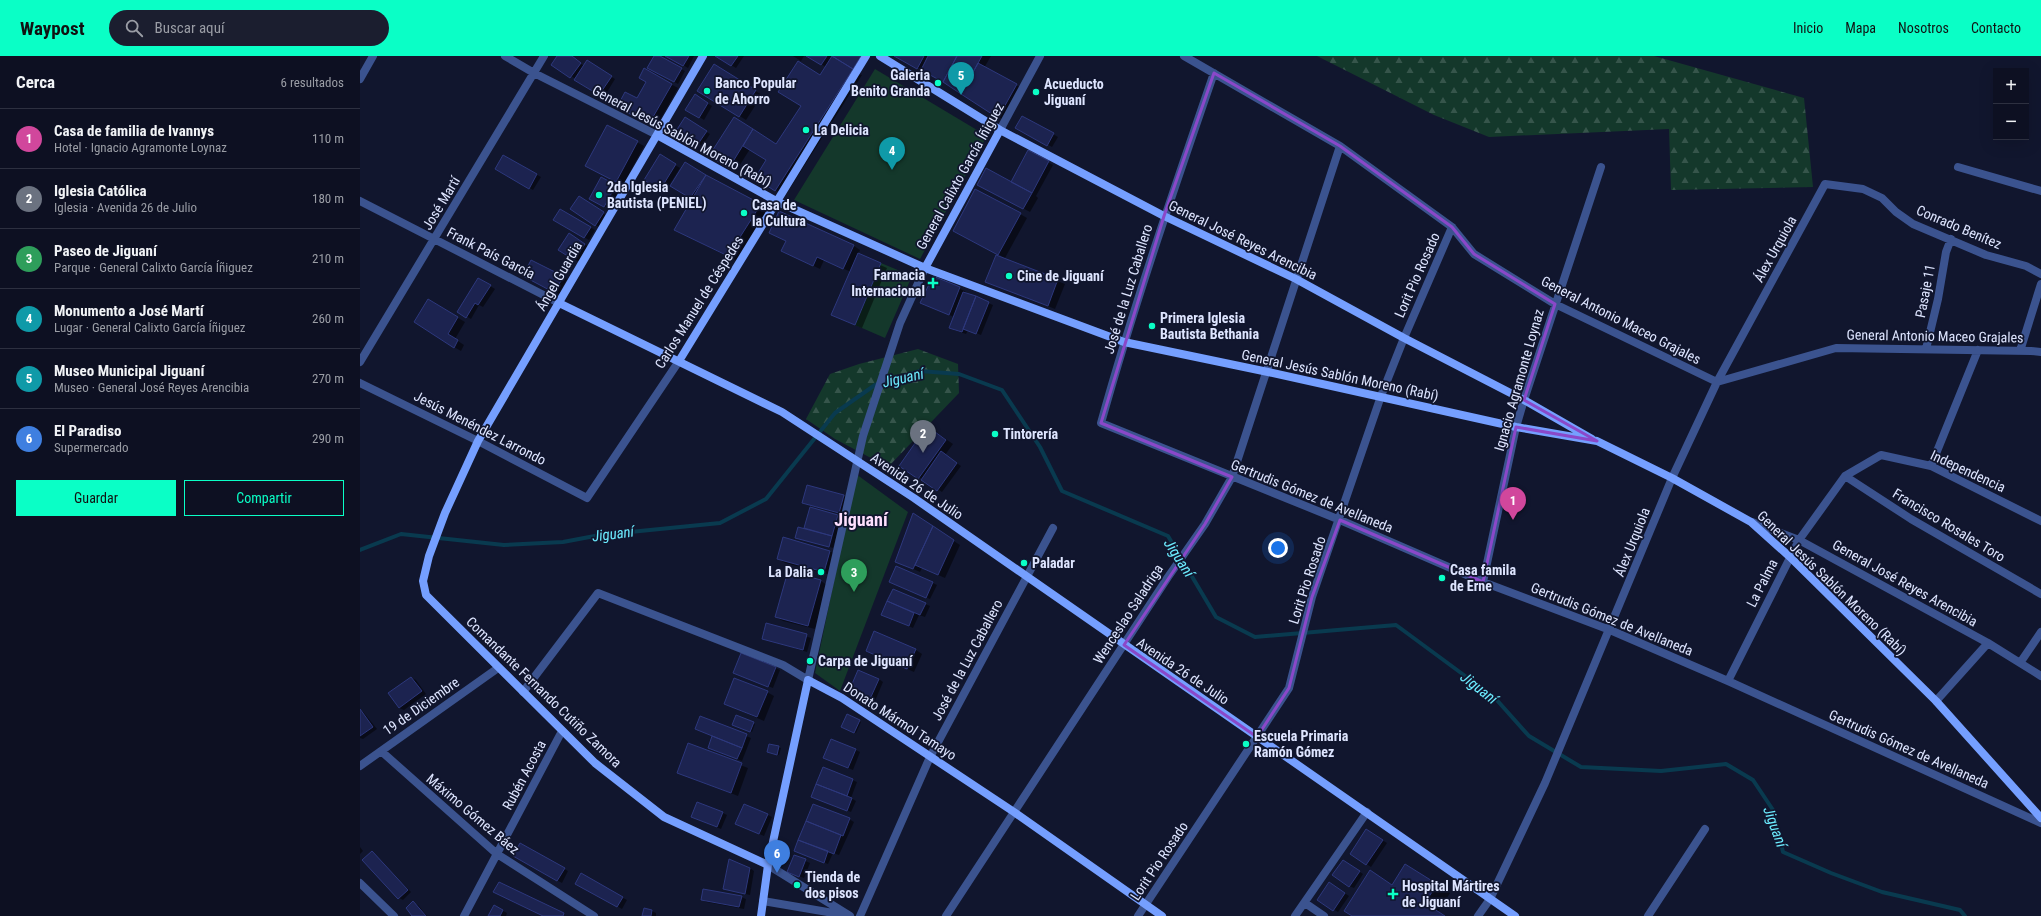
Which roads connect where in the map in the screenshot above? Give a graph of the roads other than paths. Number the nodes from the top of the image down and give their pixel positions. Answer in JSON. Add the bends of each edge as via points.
{"nodes":[{"id":1,"x":373,"y":56,"type":"edge"},
{"id":2,"x":505,"y":56,"type":"edge"},
{"id":3,"x":544,"y":56,"type":"edge"},
{"id":4,"x":703,"y":56,"type":"edge"},
{"id":5,"x":866,"y":56,"type":"edge"},
{"id":6,"x":880,"y":56,"type":"edge"},
{"id":7,"x":1040,"y":56,"type":"edge"},
{"id":8,"x":1184,"y":56,"type":"edge"},
{"id":9,"x":534,"y":73,"type":"junction"},
{"id":10,"x":1214,"y":73,"type":"junction"},
{"id":11,"x":360,"y":79,"type":"edge"},
{"id":12,"x":1000,"y":130,"type":"junction"},
{"id":13,"x":657,"y":135,"type":"junction"},
{"id":14,"x":1340,"y":146,"type":"junction"},
{"id":15,"x":1601,"y":167,"type":"dead end"},
{"id":16,"x":1958,"y":167,"type":"dead end"},
{"id":17,"x":1826,"y":184,"type":"joint"},
{"id":18,"x":2041,"y":191,"type":"edge"},
{"id":19,"x":360,"y":201,"type":"edge"},
{"id":20,"x":778,"y":202,"type":"junction"},
{"id":21,"x":1164,"y":216,"type":"junction"},
{"id":22,"x":1452,"y":227,"type":"junction"},
{"id":23,"x":435,"y":239,"type":"junction"},
{"id":24,"x":1951,"y":239,"type":"junction"},
{"id":25,"x":925,"y":268,"type":"junction"},
{"id":26,"x":2041,"y":274,"type":"edge"},
{"id":27,"x":1296,"y":280,"type":"junction"},
{"id":28,"x":2041,"y":284,"type":"edge"},
{"id":29,"x":559,"y":302,"type":"junction"},
{"id":30,"x":1555,"y":304,"type":"junction"},
{"id":31,"x":1404,"y":338,"type":"junction"},
{"id":32,"x":1124,"y":342,"type":"junction"},
{"id":33,"x":1926,"y":349,"type":"junction"},
{"id":34,"x":1978,"y":350,"type":"junction"},
{"id":35,"x":2020,"y":351,"type":"junction"},
{"id":36,"x":2041,"y":352,"type":"edge"},
{"id":37,"x":679,"y":361,"type":"junction"},
{"id":38,"x":360,"y":362,"type":"edge"},
{"id":39,"x":1268,"y":372,"type":"junction"},
{"id":40,"x":1717,"y":382,"type":"junction"},
{"id":41,"x":360,"y":383,"type":"edge"},
{"id":42,"x":1381,"y":396,"type":"junction"},
{"id":43,"x":1524,"y":400,"type":"junction"},
{"id":44,"x":782,"y":412,"type":"joint"},
{"id":45,"x":1102,"y":423,"type":"joint"},
{"id":46,"x":1516,"y":427,"type":"junction"},
{"id":47,"x":478,"y":441,"type":"junction"},
{"id":48,"x":1597,"y":441,"type":"junction"},
{"id":49,"x":1881,"y":455,"type":"joint"},
{"id":50,"x":857,"y":462,"type":"junction"},
{"id":51,"x":1931,"y":466,"type":"junction"},
{"id":52,"x":1845,"y":476,"type":"junction"},
{"id":53,"x":1232,"y":477,"type":"junction"},
{"id":54,"x":1672,"y":478,"type":"junction"},
{"id":55,"x":587,"y":498,"type":"joint"},
{"id":56,"x":446,"y":512,"type":"joint"},
{"id":57,"x":1340,"y":520,"type":"junction"},
{"id":58,"x":2041,"y":521,"type":"edge"},
{"id":59,"x":1751,"y":522,"type":"junction"},
{"id":60,"x":1053,"y":528,"type":"dead end"},
{"id":61,"x":1798,"y":540,"type":"junction"},
{"id":62,"x":1790,"y":557,"type":"junction"},
{"id":63,"x":1026,"y":576,"type":"junction"},
{"id":64,"x":1483,"y":582,"type":"junction"},
{"id":65,"x":2041,"y":594,"type":"edge"},
{"id":66,"x":1610,"y":630,"type":"junction"},
{"id":67,"x":2041,"y":632,"type":"edge"},
{"id":68,"x":1988,"y":643,"type":"junction"},
{"id":69,"x":1124,"y":645,"type":"junction"},
{"id":70,"x":2020,"y":663,"type":"junction"},
{"id":71,"x":498,"y":668,"type":"junction"},
{"id":72,"x":2041,"y":676,"type":"edge"},
{"id":73,"x":808,"y":680,"type":"junction"},
{"id":74,"x":1728,"y":681,"type":"junction"},
{"id":75,"x":523,"y":692,"type":"junction"},
{"id":76,"x":1936,"y":701,"type":"junction"},
{"id":77,"x":562,"y":732,"type":"junction"},
{"id":78,"x":1257,"y":737,"type":"junction"},
{"id":79,"x":381,"y":751,"type":"junction"},
{"id":80,"x":930,"y":757,"type":"junction"},
{"id":81,"x":360,"y":766,"type":"edge"},
{"id":82,"x":1014,"y":812,"type":"junction"},
{"id":83,"x":1367,"y":812,"type":"junction"},
{"id":84,"x":2041,"y":818,"type":"edge"},
{"id":85,"x":2041,"y":823,"type":"edge"},
{"id":86,"x":1705,"y":829,"type":"dead end"},
{"id":87,"x":497,"y":854,"type":"junction"},
{"id":88,"x":768,"y":865,"type":"junction"},
{"id":89,"x":360,"y":883,"type":"edge"},
{"id":90,"x":1490,"y":899,"type":"junction"},
{"id":91,"x":763,"y":901,"type":"junction"},
{"id":92,"x":1305,"y":903,"type":"junction"},
{"id":93,"x":1145,"y":905,"type":"junction"},
{"id":94,"x":584,"y":914,"type":"edge"},
{"id":95,"x":394,"y":916,"type":"edge"},
{"id":96,"x":464,"y":916,"type":"edge"},
{"id":97,"x":594,"y":916,"type":"edge"},
{"id":98,"x":761,"y":916,"type":"edge"},
{"id":99,"x":851,"y":916,"type":"edge"},
{"id":100,"x":860,"y":916,"type":"edge"},
{"id":101,"x":946,"y":916,"type":"edge"},
{"id":102,"x":1138,"y":916,"type":"edge"},
{"id":103,"x":1162,"y":916,"type":"edge"},
{"id":104,"x":1295,"y":916,"type":"edge"},
{"id":105,"x":1324,"y":916,"type":"edge"},
{"id":106,"x":1478,"y":916,"type":"edge"},
{"id":107,"x":1515,"y":916,"type":"edge"},
{"id":108,"x":1648,"y":916,"type":"edge"}],
"edges":[{"from":1,"to":11,"type":"street"},
{"from":2,"to":9,"type":"street","name":"General Jesús Sablón Moreno (Rabí)"},
{"from":3,"to":9,"type":"street","name":"José Martí"},
{"from":4,"to":13,"type":"street","name":"Ángel Guardia"},
{"from":5,"to":20,"type":"street","name":"Carlos Manuel de Céspedes"},
{"from":6,"to":12,"type":"street","name":"General José Reyes Arencibia"},
{"from":7,"to":12,"type":"street","name":"General Calixto García Íñiguez"},
{"from":8,"to":10,"type":"street","name":"General Antonio Maceo Grajales"},
{"from":9,"to":13,"type":"street","name":"General Jesús Sablón Moreno (Rabí)"},
{"from":9,"to":23,"type":"street","name":"José Martí"},
{"from":10,"to":14,"type":"street","name":"General Antonio Maceo Grajales"},
{"from":10,"to":21,"type":"street","name":"José de la Luz Caballero"},
{"from":12,"to":21,"type":"street","name":"General José Reyes Arencibia"},
{"from":12,"to":25,"type":"street","name":"General Calixto García Íñiguez"},
{"from":13,"to":20,"type":"street","name":"General Jesús Sablón Moreno (Rabí)"},
{"from":13,"to":29,"type":"street","name":"Ángel Guardia"},
{"from":14,"to":22,"type":"street","name":"General Antonio Maceo Grajales"},
{"from":14,"to":27,"type":"street","name":"Wenceslao Saladriga"},
{"from":15,"to":30,"type":"street","name":"Ignacio Agramonte Loynaz"},
{"from":16,"to":18,"type":"street"},
{"from":17,"to":24,"type":"street","name":"Conrado Benítez","via":[[1863,189],[1882,198],[1913,224]]},
{"from":17,"to":40,"type":"street","name":"Álex Urquiola"},
{"from":19,"to":23,"type":"street","name":"Frank País García"},
{"from":20,"to":25,"type":"street","name":"General Jesús Sablón Moreno (Rabí)"},
{"from":20,"to":37,"type":"street","name":"Carlos Manuel de Céspedes"},
{"from":21,"to":27,"type":"street","name":"General José Reyes Arencibia"},
{"from":21,"to":32,"type":"street","name":"José de la Luz Caballero"},
{"from":22,"to":30,"type":"street","name":"General Antonio Maceo Grajales","via":[[1474,254]]},
{"from":22,"to":31,"type":"street","name":"Lorit Pio Rosado"},
{"from":23,"to":29,"type":"street","name":"Frank País García"},
{"from":23,"to":38,"type":"street","name":"José Martí"},
{"from":24,"to":26,"type":"street","name":"Conrado Benítez","via":[[1986,255],[2026,266]]},
{"from":24,"to":33,"type":"street","name":"Pasaje 11"},
{"from":25,"to":32,"type":"street","name":"General Jesús Sablón Moreno (Rabí)"},
{"from":25,"to":50,"type":"street","name":"General Calixto García Íñiguez","via":[[900,323]]},
{"from":27,"to":31,"type":"street","name":"General José Reyes Arencibia"},
{"from":27,"to":39,"type":"street","name":"Wenceslao Saladriga"},
{"from":28,"to":35,"type":"street"},
{"from":29,"to":37,"type":"street","name":"Frank País García"},
{"from":29,"to":47,"type":"street","name":"Ángel Guardia"},
{"from":30,"to":40,"type":"street","name":"General Antonio Maceo Grajales"},
{"from":30,"to":43,"type":"street","name":"Ignacio Agramonte Loynaz"},
{"from":31,"to":42,"type":"street","name":"Lorit Pio Rosado"},
{"from":31,"to":43,"type":"street","name":"General José Reyes Arencibia"},
{"from":32,"to":39,"type":"street","name":"General Jesús Sablón Moreno (Rabí)"},
{"from":32,"to":45,"type":"street","name":"José de la Luz Caballero"},
{"from":33,"to":34,"type":"street","name":"General Antonio Maceo Grajales"},
{"from":33,"to":40,"type":"street","name":"General Antonio Maceo Grajales","via":[[1836,348]]},
{"from":34,"to":35,"type":"street","name":"General Antonio Maceo Grajales"},
{"from":34,"to":51,"type":"street"},
{"from":35,"to":36,"type":"street","name":"General Antonio Maceo Grajales"},
{"from":37,"to":44,"type":"street","name":"Frank País García"},
{"from":37,"to":55,"type":"street","name":"Carlos Manuel de Céspedes"},
{"from":39,"to":42,"type":"street","name":"General Jesús Sablón Moreno (Rabí)"},
{"from":39,"to":53,"type":"street","name":"Wenceslao Saladriga"},
{"from":40,"to":54,"type":"street","name":"Álex Urquiola"},
{"from":41,"to":47,"type":"street","name":"Jesús Menéndez Larrondo"},
{"from":42,"to":46,"type":"street","name":"General Jesús Sablón Moreno (Rabí)"},
{"from":42,"to":57,"type":"street","name":"Lorit Pio Rosado"},
{"from":43,"to":46,"type":"street","name":"Ignacio Agramonte Loynaz"},
{"from":43,"to":48,"type":"street","name":"General José Reyes Arencibia"},
{"from":44,"to":50,"type":"street","name":"Avenida 26 de Julio"},
{"from":45,"to":53,"type":"street","name":"Gertrudis Gómez de Avellaneda"},
{"from":46,"to":48,"type":"street","name":"General Jesús Sablón Moreno (Rabí)"},
{"from":46,"to":64,"type":"street","name":"Ignacio Agramonte Loynaz"},
{"from":47,"to":55,"type":"street","name":"Jesús Menéndez Larrondo"},
{"from":47,"to":56,"type":"street","name":"Ángel Guardia"},
{"from":48,"to":54,"type":"street","name":"General Jesús Sablón Moreno (Rabí)"},
{"from":49,"to":51,"type":"street","name":"Independencia"},
{"from":49,"to":52,"type":"street","name":"La Palma"},
{"from":50,"to":63,"type":"street","name":"Avenida 26 de Julio","via":[[914,498]]},
{"from":50,"to":73,"type":"street","name":"General Calixto García Íñiguez"},
{"from":51,"to":58,"type":"street","name":"Independencia"},
{"from":52,"to":61,"type":"street","name":"La Palma"},
{"from":52,"to":65,"type":"street","name":"Francisco Rosales Toro","via":[[1911,519]]},
{"from":53,"to":57,"type":"street","name":"Gertrudis Gómez de Avellaneda"},
{"from":53,"to":69,"type":"street","name":"Wenceslao Saladriga","via":[[1205,524]]},
{"from":54,"to":59,"type":"street","name":"General Jesús Sablón Moreno (Rabí)"},
{"from":54,"to":66,"type":"street","name":"Álex Urquiola"},
{"from":56,"to":71,"type":"street","name":"Comandante Fernando Cutiño Zamora","via":[[429,556],[423,581],[426,595]]},
{"from":57,"to":64,"type":"street","name":"Gertrudis Gómez de Avellaneda"},
{"from":57,"to":78,"type":"street","name":"Lorit Pio Rosado","via":[[1312,597],[1289,688]]},
{"from":59,"to":61,"type":"street","name":"General José Reyes Arencibia"},
{"from":59,"to":62,"type":"street","name":"General Jesús Sablón Moreno (Rabí)"},
{"from":60,"to":63,"type":"street","name":"José de la Luz Caballero"},
{"from":61,"to":62,"type":"street","name":"La Palma"},
{"from":61,"to":68,"type":"street","name":"General José Reyes Arencibia"},
{"from":62,"to":74,"type":"street","name":"La Palma"},
{"from":62,"to":76,"type":"street","name":"General Jesús Sablón Moreno (Rabí)"},
{"from":63,"to":69,"type":"street","name":"Avenida 26 de Julio"},
{"from":63,"to":80,"type":"street","name":"José de la Luz Caballero"},
{"from":64,"to":66,"type":"street","name":"Gertrudis Gómez de Avellaneda"},
{"from":66,"to":74,"type":"street","name":"Gertrudis Gómez de Avellaneda"},
{"from":66,"to":90,"type":"street","name":"Álex Urquiola","via":[[1545,783]]},
{"from":67,"to":70,"type":"street"},
{"from":68,"to":70,"type":"street","name":"General José Reyes Arencibia"},
{"from":68,"to":76,"type":"street"},
{"from":69,"to":78,"type":"street","name":"Avenida 26 de Julio"},
{"from":69,"to":82,"type":"street","name":"Wenceslao Saladriga"},
{"from":70,"to":72,"type":"street","name":"General José Reyes Arencibia"},
{"from":71,"to":75,"type":"street","name":"Comandante Fernando Cutiño Zamora"},
{"from":71,"to":79,"type":"street","name":"19 de Diciembre"},
{"from":73,"to":75,"type":"street","name":"Donato Mármol Tamayo","via":[[783,665],[598,594]]},
{"from":73,"to":80,"type":"street","name":"Donato Mármol Tamayo","via":[[842,698]]},
{"from":73,"to":88,"type":"street","name":"General Calixto García Íñiguez"},
{"from":74,"to":85,"type":"street","name":"Gertrudis Gómez de Avellaneda"},
{"from":75,"to":77,"type":"street","name":"Comandante Fernando Cutiño Zamora"},
{"from":76,"to":84,"type":"street","name":"General Jesús Sablón Moreno (Rabí)"},
{"from":77,"to":87,"type":"street","name":"Rubén Acosta"},
{"from":77,"to":88,"type":"street","name":"Comandante Fernando Cutiño Zamora","via":[[595,763],[664,817]]},
{"from":78,"to":83,"type":"street","name":"Avenida 26 de Julio"},
{"from":78,"to":93,"type":"street","name":"Lorit Pio Rosado"},
{"from":79,"to":81,"type":"street","name":"19 de Diciembre"},
{"from":79,"to":87,"type":"street","name":"Máximo Gómez Báez"},
{"from":80,"to":82,"type":"street","name":"Donato Mármol Tamayo"},
{"from":80,"to":100,"type":"street","name":"José de la Luz Caballero"},
{"from":82,"to":93,"type":"street","name":"Donato Mármol Tamayo"},
{"from":82,"to":101,"type":"street","name":"Wenceslao Saladriga"},
{"from":83,"to":90,"type":"street","name":"Avenida 26 de Julio"},
{"from":83,"to":92,"type":"street"},
{"from":86,"to":108,"type":"street"},
{"from":87,"to":94,"type":"street","name":"Máximo Gómez Báez"},
{"from":87,"to":96,"type":"street","name":"Rubén Acosta"},
{"from":88,"to":91,"type":"street","name":"General Calixto García Íñiguez"},
{"from":88,"to":99,"type":"street","name":"Comandante Fernando Cutiño Zamora"},
{"from":89,"to":95,"type":"street"},
{"from":90,"to":106,"type":"street","name":"Álex Urquiola"},
{"from":90,"to":107,"type":"street","name":"Avenida 26 de Julio"},
{"from":91,"to":98,"type":"street","name":"General Calixto García Íñiguez"},
{"from":91,"to":99,"type":"street","name":"Comandante Fernando Cutiño Zamora"},
{"from":92,"to":104,"type":"street"},
{"from":92,"to":105,"type":"street"},
{"from":93,"to":102,"type":"street","name":"Lorit Pio Rosado"},
{"from":93,"to":103,"type":"street","name":"Donato Mármol Tamayo"},
{"from":94,"to":97,"type":"street","name":"Máximo Gómez Báez"}]}
